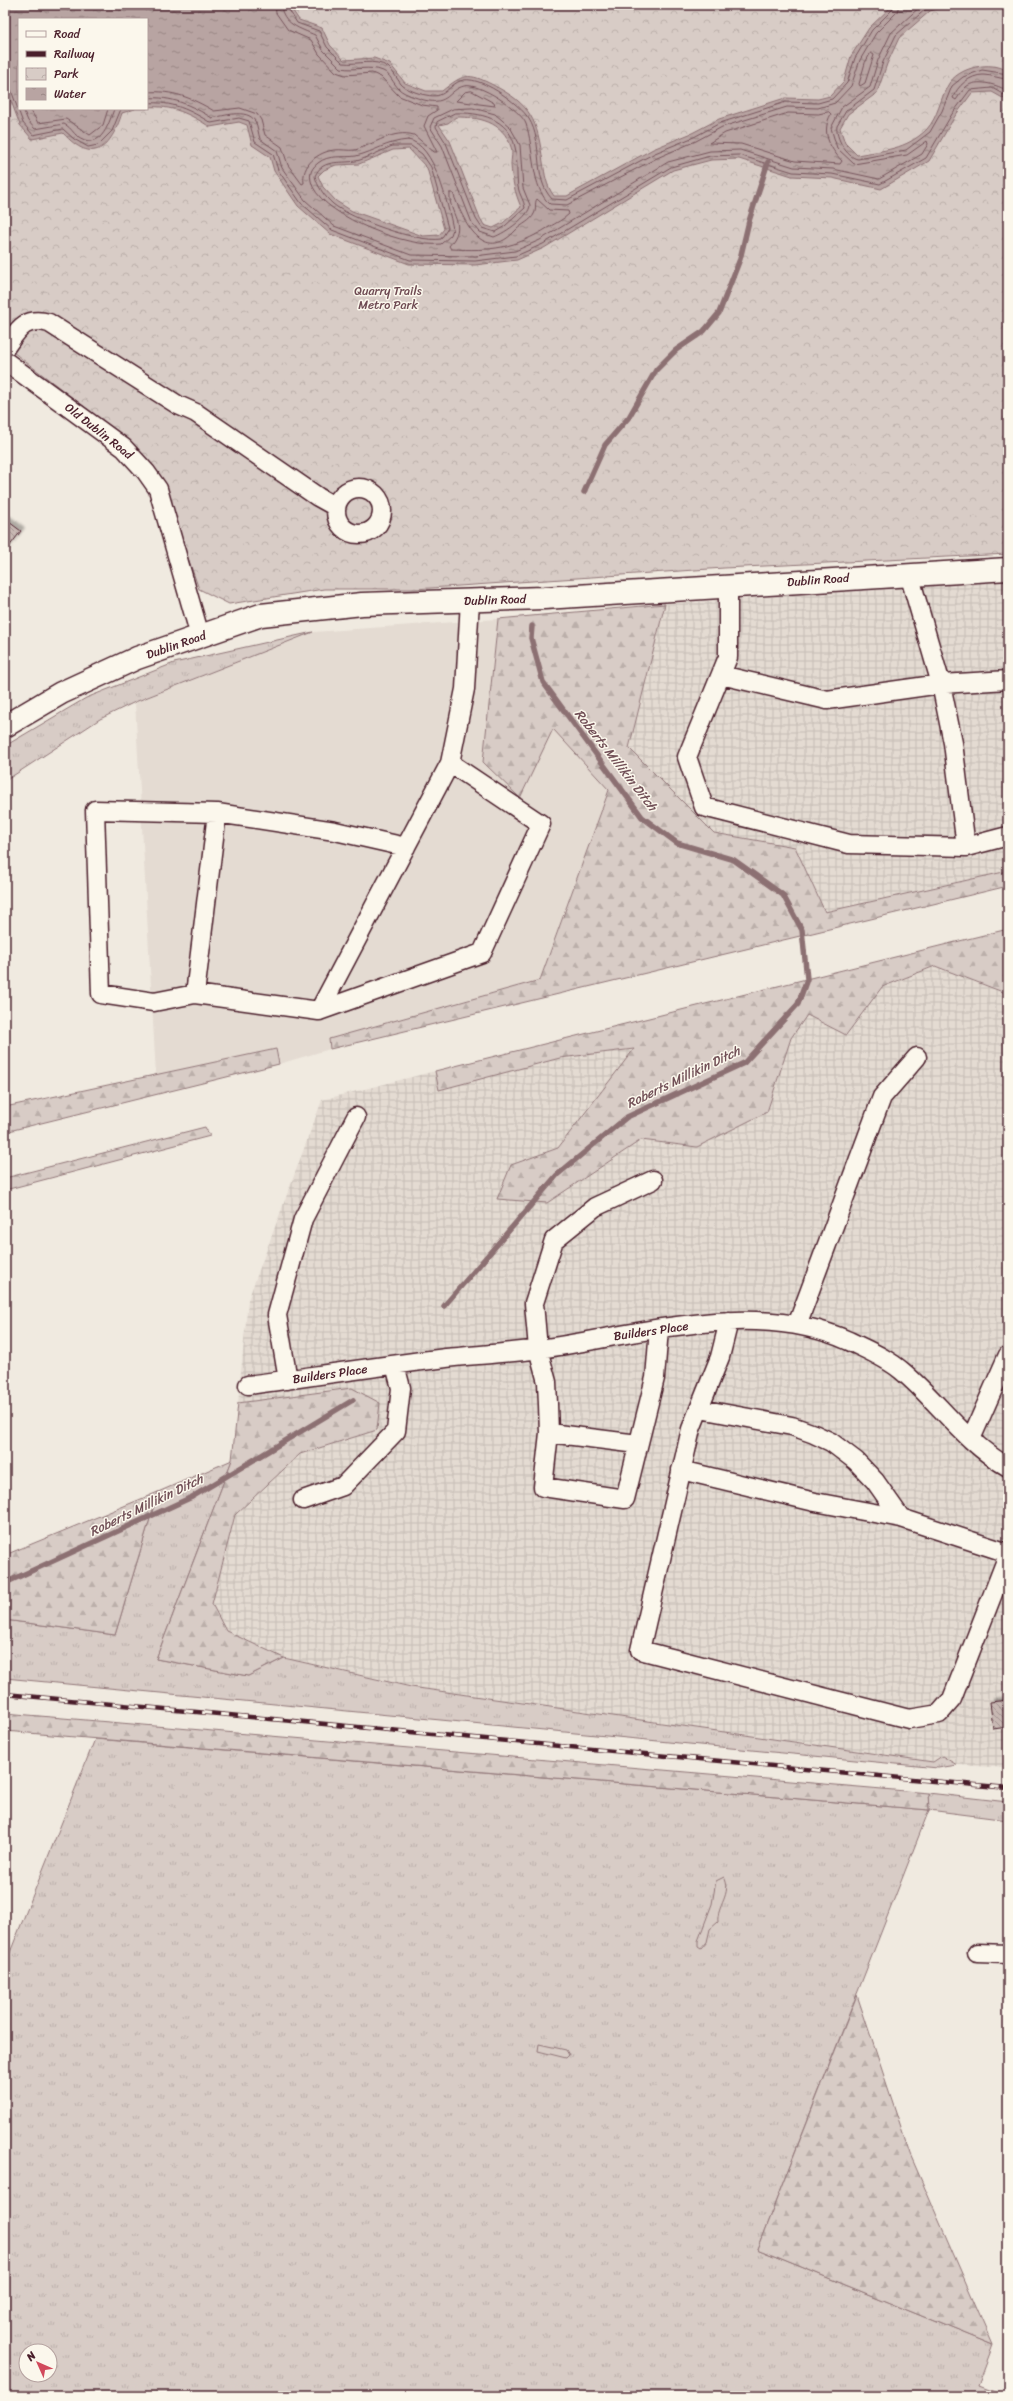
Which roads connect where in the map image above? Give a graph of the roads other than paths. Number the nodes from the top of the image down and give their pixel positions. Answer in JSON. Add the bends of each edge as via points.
{"nodes":[{"id":1,"x":5,"y":348,"type":"edge"},
{"id":2,"x":5,"y":361,"type":"edge"},
{"id":3,"x":336,"y":506,"type":"dead end"},
{"id":4,"x":1008,"y":569,"type":"edge"},
{"id":5,"x":909,"y":574,"type":"junction"},
{"id":6,"x":728,"y":586,"type":"junction"},
{"id":7,"x":470,"y":600,"type":"junction"},
{"id":8,"x":200,"y":636,"type":"junction"},
{"id":9,"x":721,"y":675,"type":"junction"},
{"id":10,"x":1008,"y":680,"type":"edge"},
{"id":11,"x":941,"y":684,"type":"junction"},
{"id":12,"x":5,"y":726,"type":"edge"},
{"id":13,"x":450,"y":763,"type":"junction"},
{"id":14,"x":217,"y":813,"type":"junction"},
{"id":15,"x":1008,"y":836,"type":"edge"},
{"id":16,"x":406,"y":847,"type":"junction"},
{"id":17,"x":966,"y":847,"type":"junction"},
{"id":18,"x":195,"y":994,"type":"junction"},
{"id":19,"x":319,"y":1011,"type":"junction"},
{"id":20,"x":917,"y":1057,"type":"dead end"},
{"id":21,"x":356,"y":1117,"type":"dead end"},
{"id":22,"x":653,"y":1180,"type":"dead end"},
{"id":23,"x":729,"y":1321,"type":"junction"},
{"id":24,"x":797,"y":1325,"type":"junction"},
{"id":25,"x":659,"y":1329,"type":"junction"},
{"id":26,"x":538,"y":1349,"type":"junction"},
{"id":27,"x":1008,"y":1355,"type":"edge"},
{"id":28,"x":395,"y":1365,"type":"junction"},
{"id":29,"x":288,"y":1380,"type":"junction"},
{"id":30,"x":248,"y":1385,"type":"dead end"},
{"id":31,"x":700,"y":1409,"type":"junction"},
{"id":32,"x":549,"y":1433,"type":"junction"},
{"id":33,"x":971,"y":1439,"type":"junction"},
{"id":34,"x":638,"y":1444,"type":"junction"},
{"id":35,"x":1008,"y":1466,"type":"edge"},
{"id":36,"x":681,"y":1470,"type":"junction"},
{"id":37,"x":303,"y":1500,"type":"dead end"},
{"id":38,"x":901,"y":1518,"type":"junction"},
{"id":39,"x":1008,"y":1554,"type":"edge"},
{"id":40,"x":977,"y":1953,"type":"dead end"},
{"id":41,"x":1008,"y":1954,"type":"edge"}],
"edges":[{"from":1,"to":3,"type":"street","via":[[19,328],[29,322],[38,320],[49,323],[178,405],[196,413],[318,497]]},
{"from":2,"to":8,"type":"street","name":"Old Dublin Road","via":[[124,448],[152,479],[158,489]]},
{"from":4,"to":5,"type":"main road","name":"Dublin Road"},
{"from":5,"to":6,"type":"main road","name":"Dublin Road"},
{"from":5,"to":11,"type":"street"},
{"from":6,"to":7,"type":"main road","name":"Dublin Road","via":[[544,598]]},
{"from":6,"to":9,"type":"street","via":[[728,657]]},
{"from":7,"to":8,"type":"main road","name":"Dublin Road","via":[[362,604],[261,615]]},
{"from":7,"to":13,"type":"street","via":[[465,689]]},
{"from":8,"to":12,"type":"main road","name":"Dublin Road","via":[[136,658],[61,693]]},
{"from":9,"to":11,"type":"street","via":[[827,700]]},
{"from":9,"to":17,"type":"street","via":[[687,757],[704,807],[849,844]]},
{"from":10,"to":11,"type":"street"},
{"from":11,"to":17,"type":"street","via":[[953,743]]},
{"from":13,"to":16,"type":"street"},
{"from":13,"to":19,"type":"street","via":[[540,824],[482,953]]},
{"from":14,"to":16,"type":"street","via":[[336,830]]},
{"from":14,"to":18,"type":"street"},
{"from":14,"to":18,"type":"street","via":[[95,810],[101,994],[154,1002]]},
{"from":15,"to":17,"type":"street"},
{"from":16,"to":19,"type":"street"},
{"from":18,"to":19,"type":"street"},
{"from":20,"to":24,"type":"street","via":[[882,1097]]},
{"from":21,"to":29,"type":"street","via":[[303,1220],[277,1315]]},
{"from":22,"to":26,"type":"street","via":[[595,1207],[554,1240],[534,1303]]},
{"from":23,"to":24,"type":"street","name":"Builders Place","via":[[763,1320]]},
{"from":23,"to":25,"type":"street","name":"Builders Place"},
{"from":23,"to":31,"type":"street","via":[[720,1357]]},
{"from":24,"to":33,"type":"street","name":"Builders Place","via":[[846,1340],[893,1364]]},
{"from":25,"to":26,"type":"street","name":"Builders Place"},
{"from":25,"to":34,"type":"street","via":[[655,1378]]},
{"from":26,"to":28,"type":"street","name":"Builders Place"},
{"from":26,"to":32,"type":"street","via":[[547,1382]]},
{"from":27,"to":33,"type":"street"},
{"from":28,"to":29,"type":"street","name":"Builders Place"},
{"from":28,"to":37,"type":"street","via":[[401,1388],[396,1431],[342,1486]]},
{"from":29,"to":30,"type":"street","name":"Builders Place"},
{"from":31,"to":36,"type":"street","via":[[691,1429]]},
{"from":31,"to":38,"type":"street","via":[[792,1426],[831,1442],[856,1461],[875,1481]]},
{"from":32,"to":34,"type":"street"},
{"from":32,"to":34,"type":"street","via":[[544,1487],[625,1499]]},
{"from":33,"to":35,"type":"street","name":"Builders Place","via":[[994,1459]]},
{"from":36,"to":38,"type":"street","via":[[815,1502]]},
{"from":36,"to":39,"type":"street","via":[[640,1650],[909,1719],[939,1714],[952,1699]]},
{"from":38,"to":39,"type":"street"},
{"from":40,"to":41,"type":"street"}]}
